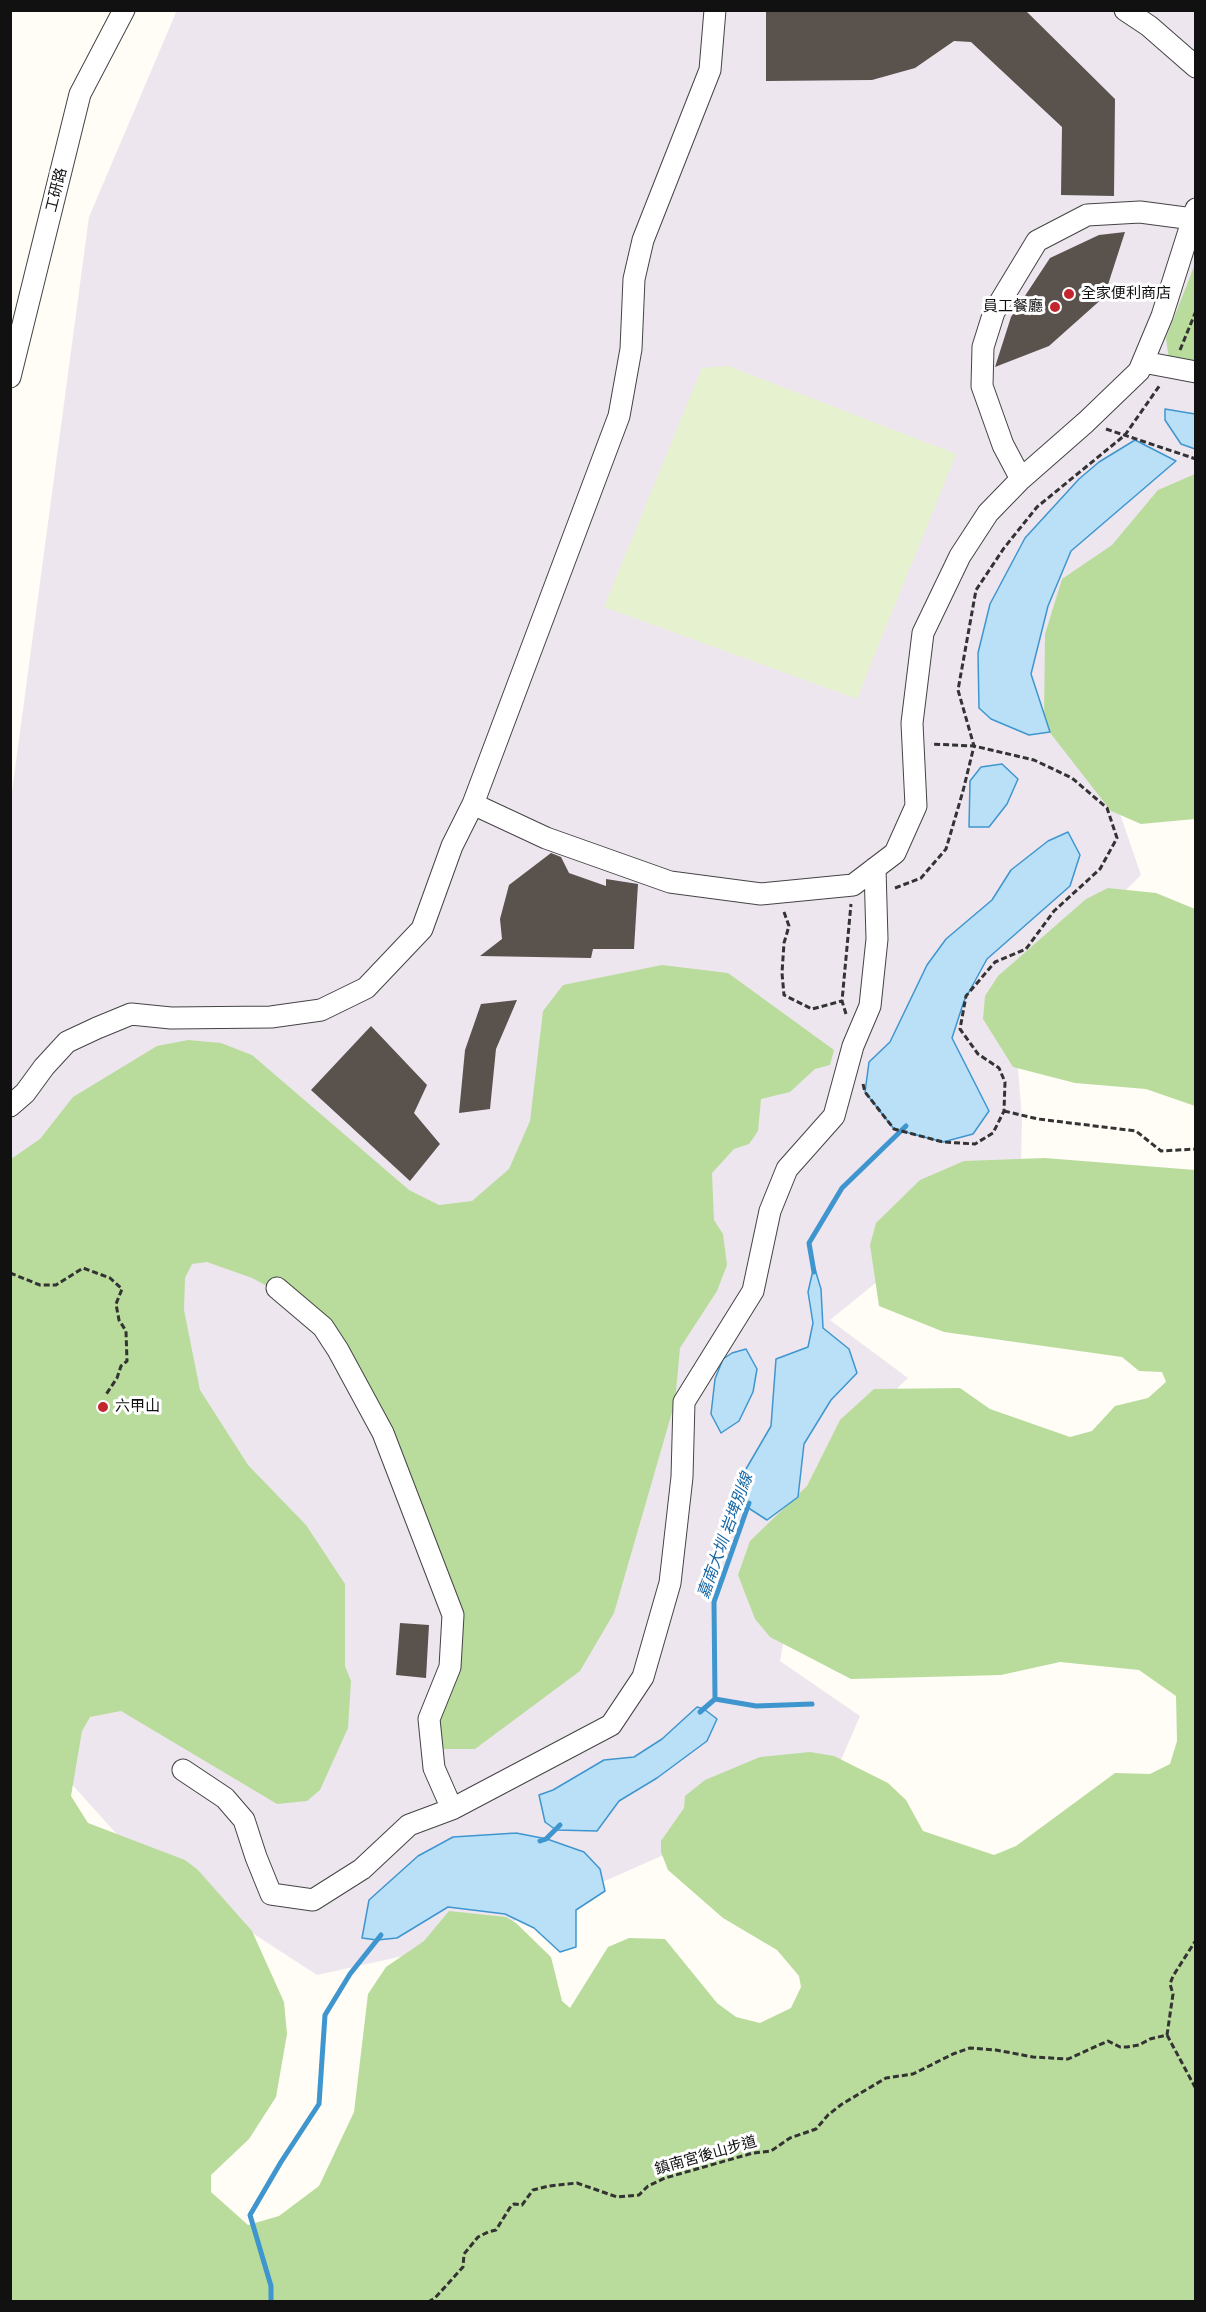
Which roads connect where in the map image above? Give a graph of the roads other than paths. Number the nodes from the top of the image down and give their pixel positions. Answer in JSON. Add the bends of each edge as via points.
{"nodes":[{"id":1,"x":124,"y":10,"type":"edge"},
{"id":2,"x":715,"y":10,"type":"edge"},
{"id":3,"x":1125,"y":10,"type":"edge"},
{"id":4,"x":1196,"y":67,"type":"edge"},
{"id":5,"x":1194,"y":214,"type":"edge"},
{"id":6,"x":1143,"y":362,"type":"junction"},
{"id":7,"x":1196,"y":372,"type":"edge"},
{"id":8,"x":11,"y":376,"type":"edge"},
{"id":9,"x":1021,"y":478,"type":"junction"},
{"id":10,"x":473,"y":804,"type":"junction"},
{"id":11,"x":875,"y":868,"type":"junction"},
{"id":12,"x":10,"y":1106,"type":"edge"},
{"id":13,"x":277,"y":1288,"type":"dead end"},
{"id":14,"x":183,"y":1770,"type":"dead end"},
{"id":15,"x":452,"y":1809,"type":"junction"}],
"edges":[{"from":1,"to":8,"type":"street","name":"工研路","via":[[80,94]]},
{"from":2,"to":10,"type":"street","via":[[710,70],[643,240],[634,279],[631,349],[619,416]]},
{"from":3,"to":4,"type":"street"},
{"from":5,"to":6,"type":"street"},
{"from":5,"to":9,"type":"street","via":[[1087,215],[1038,241],[994,312],[982,346],[982,386],[1003,445]]},
{"from":6,"to":7,"type":"street"},
{"from":6,"to":9,"type":"street","via":[[1139,371],[1086,422]]},
{"from":9,"to":11,"type":"street","via":[[988,513],[960,556],[923,633],[912,723],[916,806],[895,853]]},
{"from":10,"to":11,"type":"street","via":[[546,838],[670,882],[761,894],[853,885]]},
{"from":10,"to":12,"type":"street","via":[[452,846],[422,929],[366,988],[321,1010],[271,1017],[171,1018],[131,1014],[67,1042]]},
{"from":11,"to":15,"type":"street","via":[[878,939],[870,1006],[853,1046],[834,1116],[787,1169],[770,1211],[753,1291],[684,1402],[682,1478],[670,1583],[643,1677],[611,1725]]},
{"from":13,"to":15,"type":"street","via":[[323,1327],[383,1433],[453,1615],[450,1667],[429,1719],[434,1768]]},
{"from":14,"to":15,"type":"street","via":[[225,1798],[244,1820],[271,1894],[313,1900],[362,1869],[409,1825]]}]}
